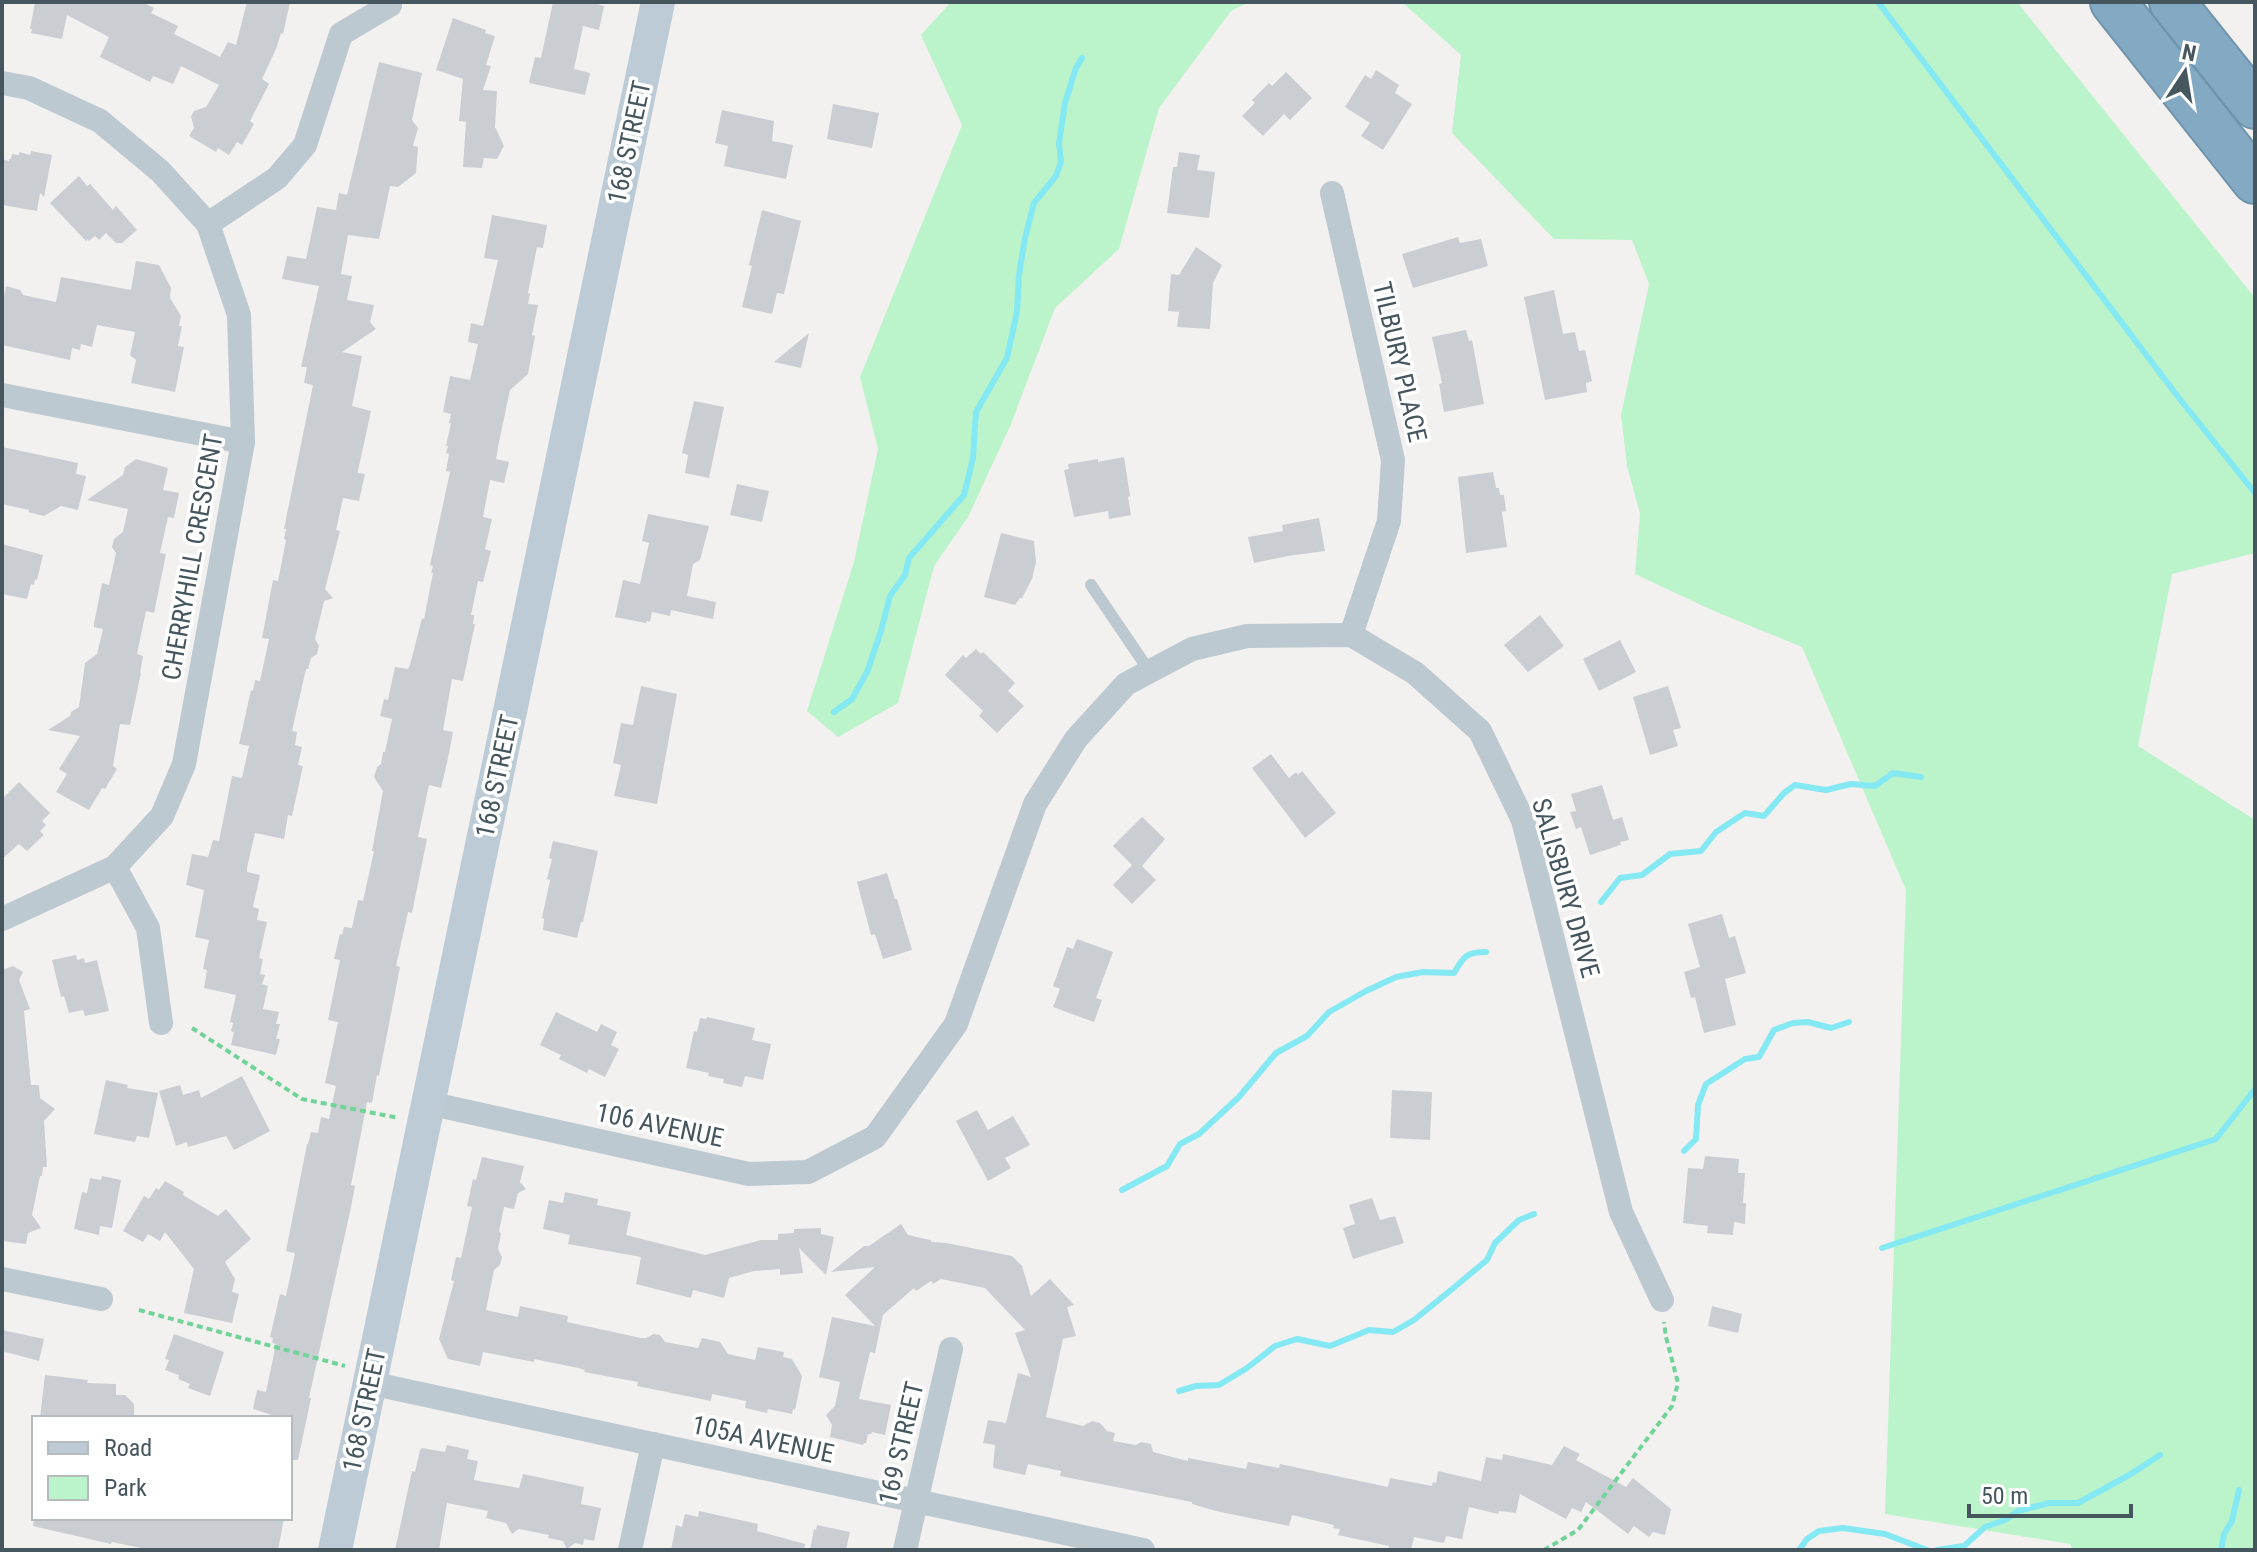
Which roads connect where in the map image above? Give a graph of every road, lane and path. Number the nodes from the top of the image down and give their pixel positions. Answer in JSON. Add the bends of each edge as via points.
{"nodes":[{"id":1,"x":658,"y":2,"type":"edge"},
{"id":2,"x":2113,"y":2,"type":"edge"},
{"id":3,"x":2172,"y":2,"type":"edge"},
{"id":4,"x":390,"y":5,"type":"dead end"},
{"id":5,"x":2,"y":83,"type":"edge"},
{"id":6,"x":2255,"y":106,"type":"edge"},
{"id":7,"x":2255,"y":181,"type":"edge"},
{"id":8,"x":1332,"y":193,"type":"dead end"},
{"id":9,"x":208,"y":224,"type":"junction"},
{"id":10,"x":2,"y":395,"type":"edge"},
{"id":11,"x":243,"y":442,"type":"junction"},
{"id":12,"x":1091,"y":585,"type":"dead end"},
{"id":13,"x":1351,"y":635,"type":"junction"},
{"id":14,"x":1150,"y":672,"type":"junction"},
{"id":15,"x":115,"y":867,"type":"junction"},
{"id":16,"x":2,"y":919,"type":"edge"},
{"id":17,"x":161,"y":1023,"type":"dead end"},
{"id":18,"x":192,"y":1028,"type":"dead end"},
{"id":19,"x":415,"y":1111,"type":"junction"},
{"id":20,"x":2,"y":1279,"type":"edge"},
{"id":21,"x":101,"y":1299,"type":"dead end"},
{"id":22,"x":1662,"y":1300,"type":"joint"},
{"id":23,"x":139,"y":1310,"type":"dead end"},
{"id":24,"x":951,"y":1349,"type":"dead end"},
{"id":25,"x":360,"y":1376,"type":"junction"},
{"id":26,"x":653,"y":1444,"type":"junction"},
{"id":27,"x":916,"y":1501,"type":"junction"},
{"id":28,"x":335,"y":1550,"type":"edge"},
{"id":29,"x":630,"y":1550,"type":"edge"},
{"id":30,"x":905,"y":1550,"type":"edge"},
{"id":31,"x":1143,"y":1550,"type":"edge"},
{"id":32,"x":1544,"y":1550,"type":"edge"}],
"edges":[{"from":1,"to":19,"type":"street","name":"168 STREET"},
{"from":2,"to":7,"type":"highway"},
{"from":3,"to":6,"type":"highway"},
{"from":4,"to":9,"type":"street","via":[[341,34],[305,145],[277,178]]},
{"from":5,"to":9,"type":"street","name":"CHERRYHILL CRESCENT","via":[[29,88],[100,121],[160,171]]},
{"from":8,"to":13,"type":"street","name":"TILBURY PLACE","via":[[1393,460],[1389,521]]},
{"from":9,"to":11,"type":"street","name":"CHERRYHILL CRESCENT","via":[[239,315]]},
{"from":10,"to":11,"type":"street"},
{"from":11,"to":15,"type":"street","name":"CHERRYHILL CRESCENT","via":[[184,764],[162,816]]},
{"from":12,"to":14,"type":"lane"},
{"from":13,"to":14,"type":"street","via":[[1247,636],[1192,649]]},
{"from":13,"to":22,"type":"street","name":"SALISBURY DRIVE","via":[[1415,673],[1480,731],[1523,820],[1621,1212]]},
{"from":14,"to":19,"type":"street","name":"106 AVENUE","via":[[1126,684],[1076,739],[1035,804],[956,1024],[875,1137],[808,1172],[749,1174]]},
{"from":15,"to":16,"type":"street","name":"CHERRYHILL CRESCENT"},
{"from":15,"to":17,"type":"street","via":[[148,928]]},
{"from":18,"to":19,"type":"path","via":[[302,1099]]},
{"from":19,"to":25,"type":"street","name":"168 STREET"},
{"from":20,"to":21,"type":"street"},
{"from":22,"to":32,"type":"path","via":[[1678,1383],[1672,1406],[1578,1530]]},
{"from":23,"to":25,"type":"path","via":[[343,1365]]},
{"from":24,"to":27,"type":"street","name":"169 STREET"},
{"from":25,"to":26,"type":"street","name":"105A AVENUE"},
{"from":25,"to":28,"type":"street","name":"168 STREET"},
{"from":26,"to":27,"type":"street","name":"105A AVENUE"},
{"from":26,"to":29,"type":"street"},
{"from":27,"to":30,"type":"street","name":"169 STREET"},
{"from":27,"to":31,"type":"street","name":"105A AVENUE"}]}
